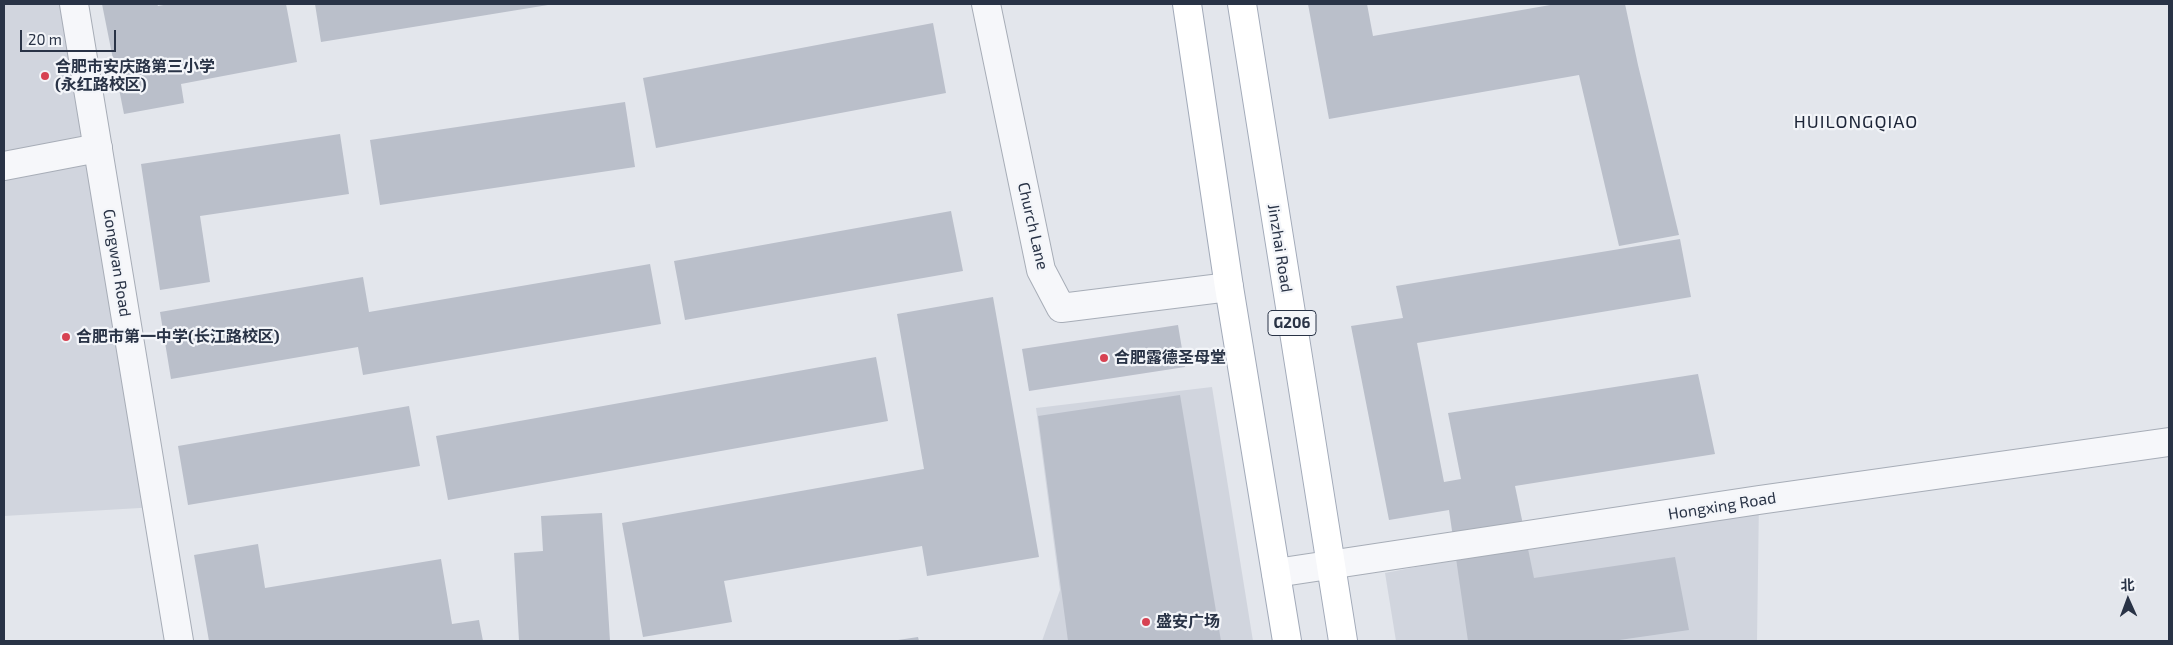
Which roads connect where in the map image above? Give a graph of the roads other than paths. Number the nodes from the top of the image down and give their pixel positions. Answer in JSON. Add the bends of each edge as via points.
{"nodes":[{"id":1,"x":74,"y":4,"type":"edge"},
{"id":2,"x":986,"y":4,"type":"edge"},
{"id":3,"x":1187,"y":4,"type":"edge"},
{"id":4,"x":1242,"y":4,"type":"edge"},
{"id":5,"x":98,"y":148,"type":"junction"},
{"id":6,"x":4,"y":166,"type":"edge"},
{"id":7,"x":1229,"y":287,"type":"junction"},
{"id":8,"x":2169,"y":442,"type":"edge"},
{"id":9,"x":1330,"y":565,"type":"junction"},
{"id":10,"x":1276,"y":573,"type":"junction"},
{"id":11,"x":180,"y":641,"type":"edge"},
{"id":12,"x":1287,"y":641,"type":"edge"},
{"id":13,"x":1343,"y":641,"type":"edge"}],
"edges":[{"from":1,"to":5,"type":"street","name":"Gongwan Road"},
{"from":2,"to":7,"type":"street","name":"Church Lane","via":[[1041,270],[1061,308]]},
{"from":3,"to":7,"type":"main road"},
{"from":4,"to":9,"type":"main road","name":"Jinzhai Road","number":"G206"},
{"from":5,"to":6,"type":"street"},
{"from":5,"to":11,"type":"street","name":"Gongwan Road"},
{"from":7,"to":10,"type":"main road"},
{"from":8,"to":9,"type":"street","name":"Hongxing Road"},
{"from":9,"to":10,"type":"street","name":"Hongxing Road"},
{"from":9,"to":13,"type":"main road","name":"Jinzhai Road","number":"G206"},
{"from":10,"to":12,"type":"main road"}]}
